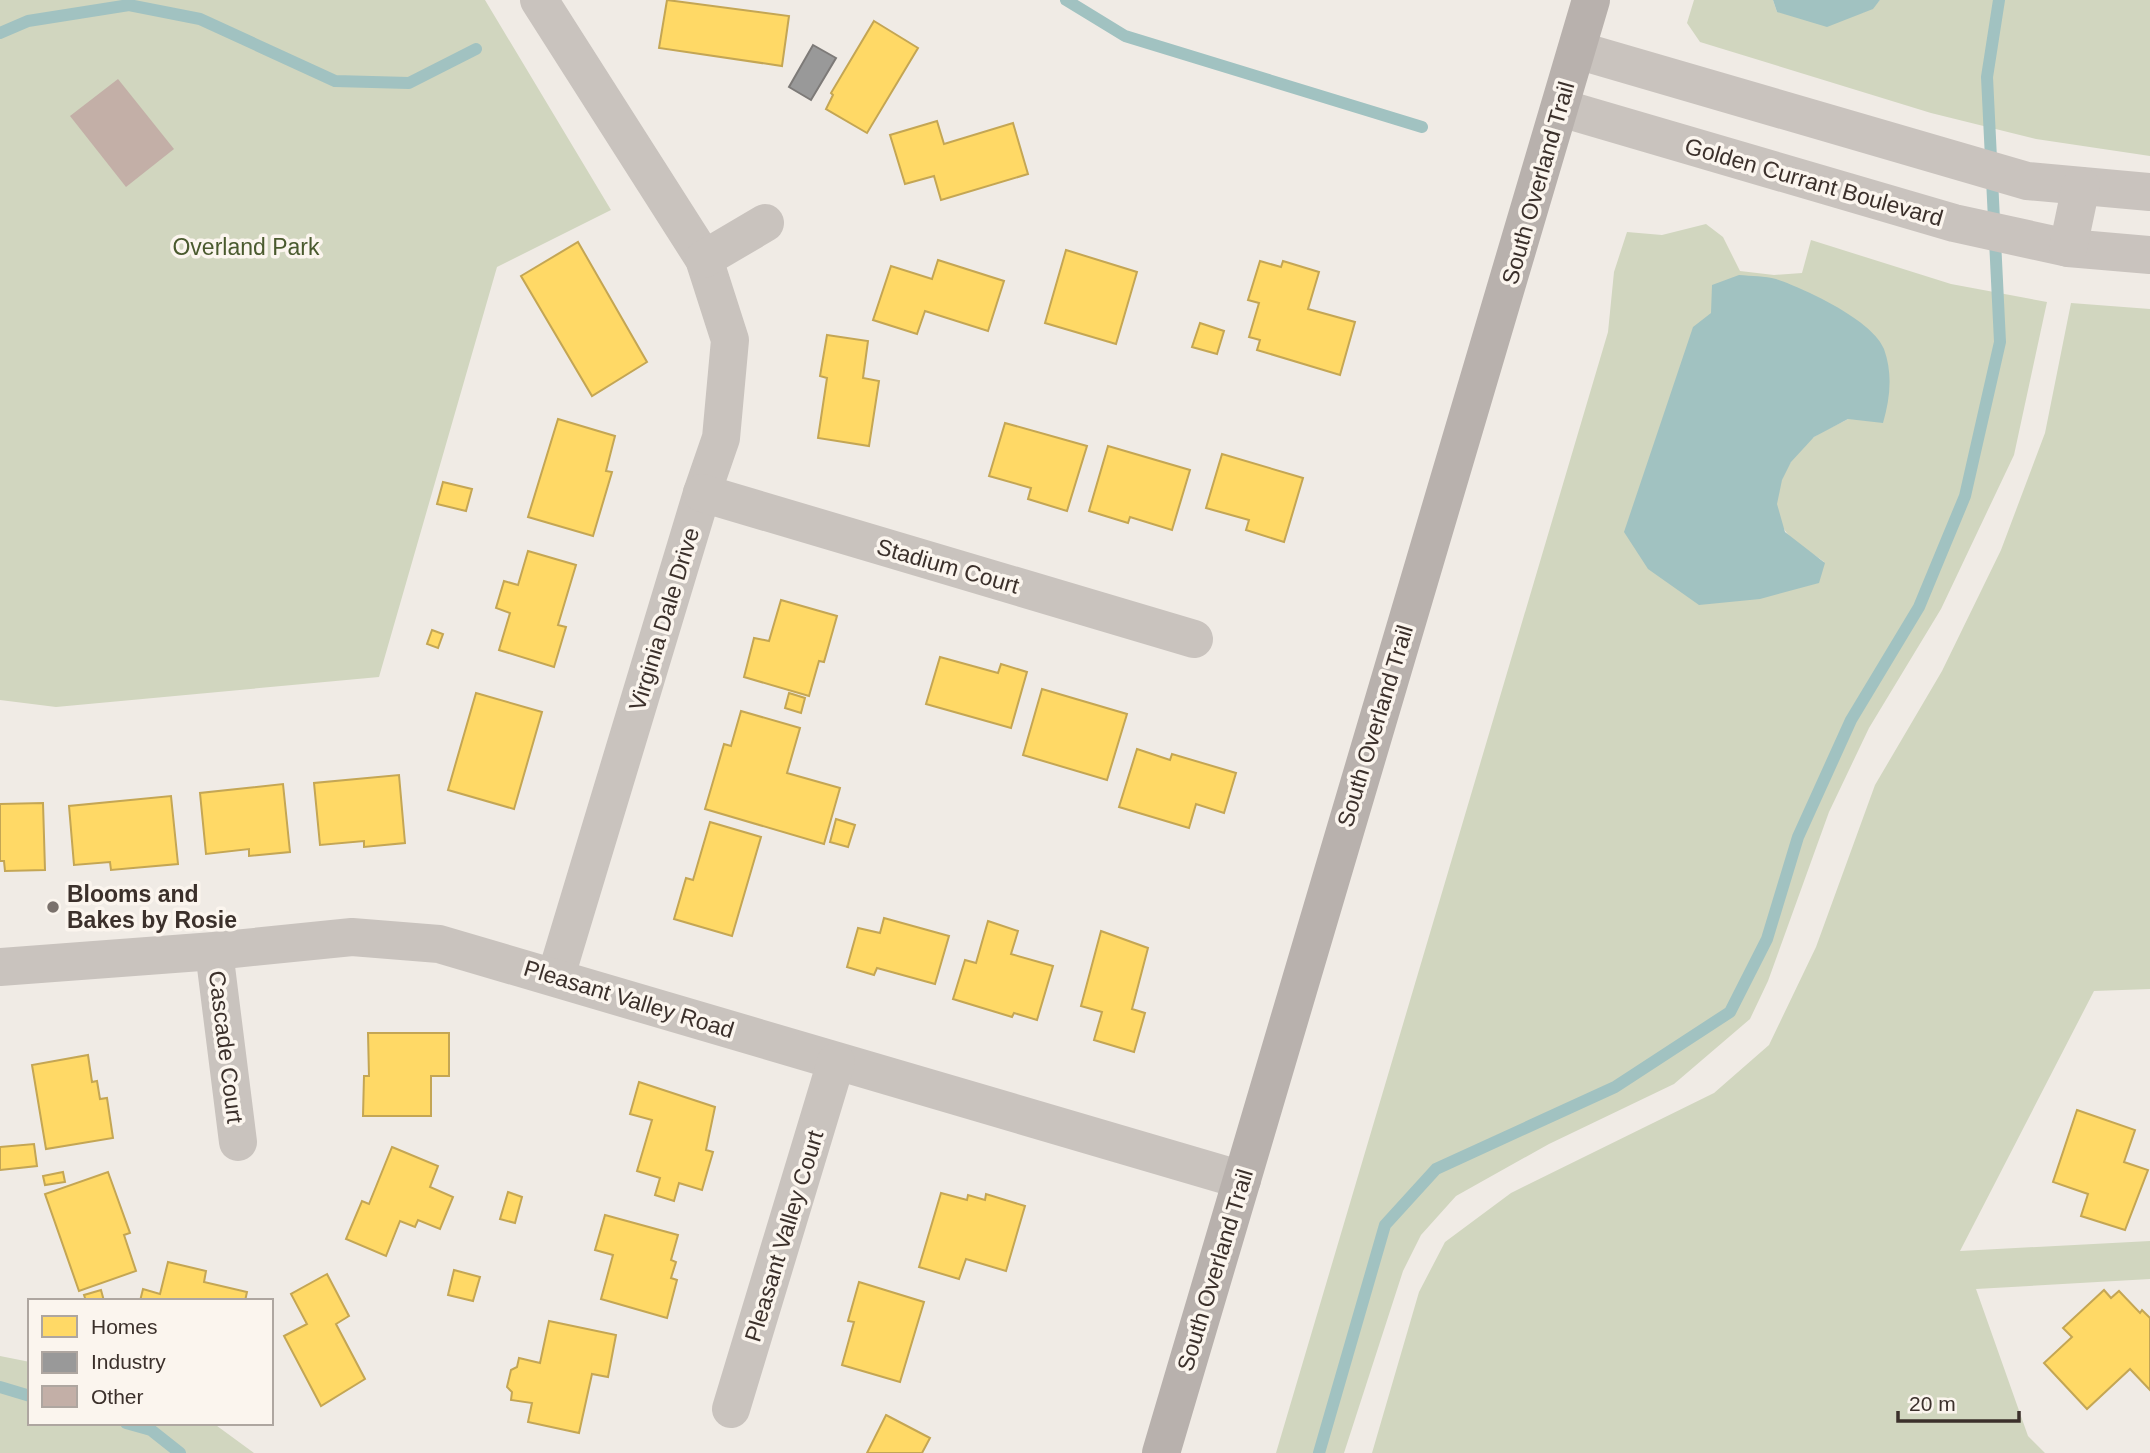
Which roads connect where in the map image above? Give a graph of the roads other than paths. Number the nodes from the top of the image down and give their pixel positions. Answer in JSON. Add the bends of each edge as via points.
{"nodes":[{"id":1,"x":539,"y":0,"type":"edge"},
{"id":2,"x":1591,"y":0,"type":"edge"},
{"id":3,"x":1577,"y":50,"type":"junction"},
{"id":4,"x":1561,"y":108,"type":"junction"},
{"id":5,"x":2081,"y":186,"type":"junction"},
{"id":6,"x":2150,"y":192,"type":"edge"},
{"id":7,"x":765,"y":223,"type":"dead end"},
{"id":8,"x":2068,"y":248,"type":"junction"},
{"id":9,"x":2150,"y":255,"type":"edge"},
{"id":10,"x":704,"y":259,"type":"junction"},
{"id":11,"x":702,"y":493,"type":"junction"},
{"id":12,"x":1194,"y":639,"type":"dead end"},
{"id":13,"x":214,"y":951,"type":"junction"},
{"id":14,"x":0,"y":967,"type":"edge"},
{"id":15,"x":556,"y":976,"type":"junction"},
{"id":16,"x":836,"y":1062,"type":"junction"},
{"id":17,"x":238,"y":1142,"type":"dead end"},
{"id":18,"x":1242,"y":1180,"type":"junction"},
{"id":19,"x":731,"y":1409,"type":"dead end"},
{"id":20,"x":1161,"y":1453,"type":"edge"}],
"edges":[{"from":1,"to":10,"type":"street","name":"Virginia Dale Drive"},
{"from":2,"to":3,"type":"main road","name":"South Overland Trail"},
{"from":3,"to":4,"type":"main road","name":"South Overland Trail"},
{"from":3,"to":5,"type":"street","via":[[2027,181]]},
{"from":4,"to":8,"type":"street","name":"Golden Currant Boulevard","via":[[1954,223]]},
{"from":4,"to":18,"type":"main road","name":"South Overland Trail"},
{"from":5,"to":6,"type":"street"},
{"from":5,"to":8,"type":"street"},
{"from":7,"to":10,"type":"street"},
{"from":8,"to":9,"type":"street","name":"Golden Currant Boulevard"},
{"from":10,"to":11,"type":"street","name":"Virginia Dale Drive","via":[[730,340],[721,438]]},
{"from":11,"to":12,"type":"street","name":"Stadium Court"},
{"from":11,"to":15,"type":"street","name":"Virginia Dale Drive"},
{"from":13,"to":14,"type":"street","name":"Pleasant Valley Road"},
{"from":13,"to":15,"type":"street","name":"Pleasant Valley Road","via":[[352,937],[439,944]]},
{"from":13,"to":17,"type":"street","name":"Cascade Court"},
{"from":15,"to":16,"type":"street","name":"Pleasant Valley Road"},
{"from":16,"to":18,"type":"street","name":"Pleasant Valley Road"},
{"from":16,"to":19,"type":"street","name":"Pleasant Valley Court"},
{"from":18,"to":20,"type":"main road","name":"South Overland Trail"}]}
